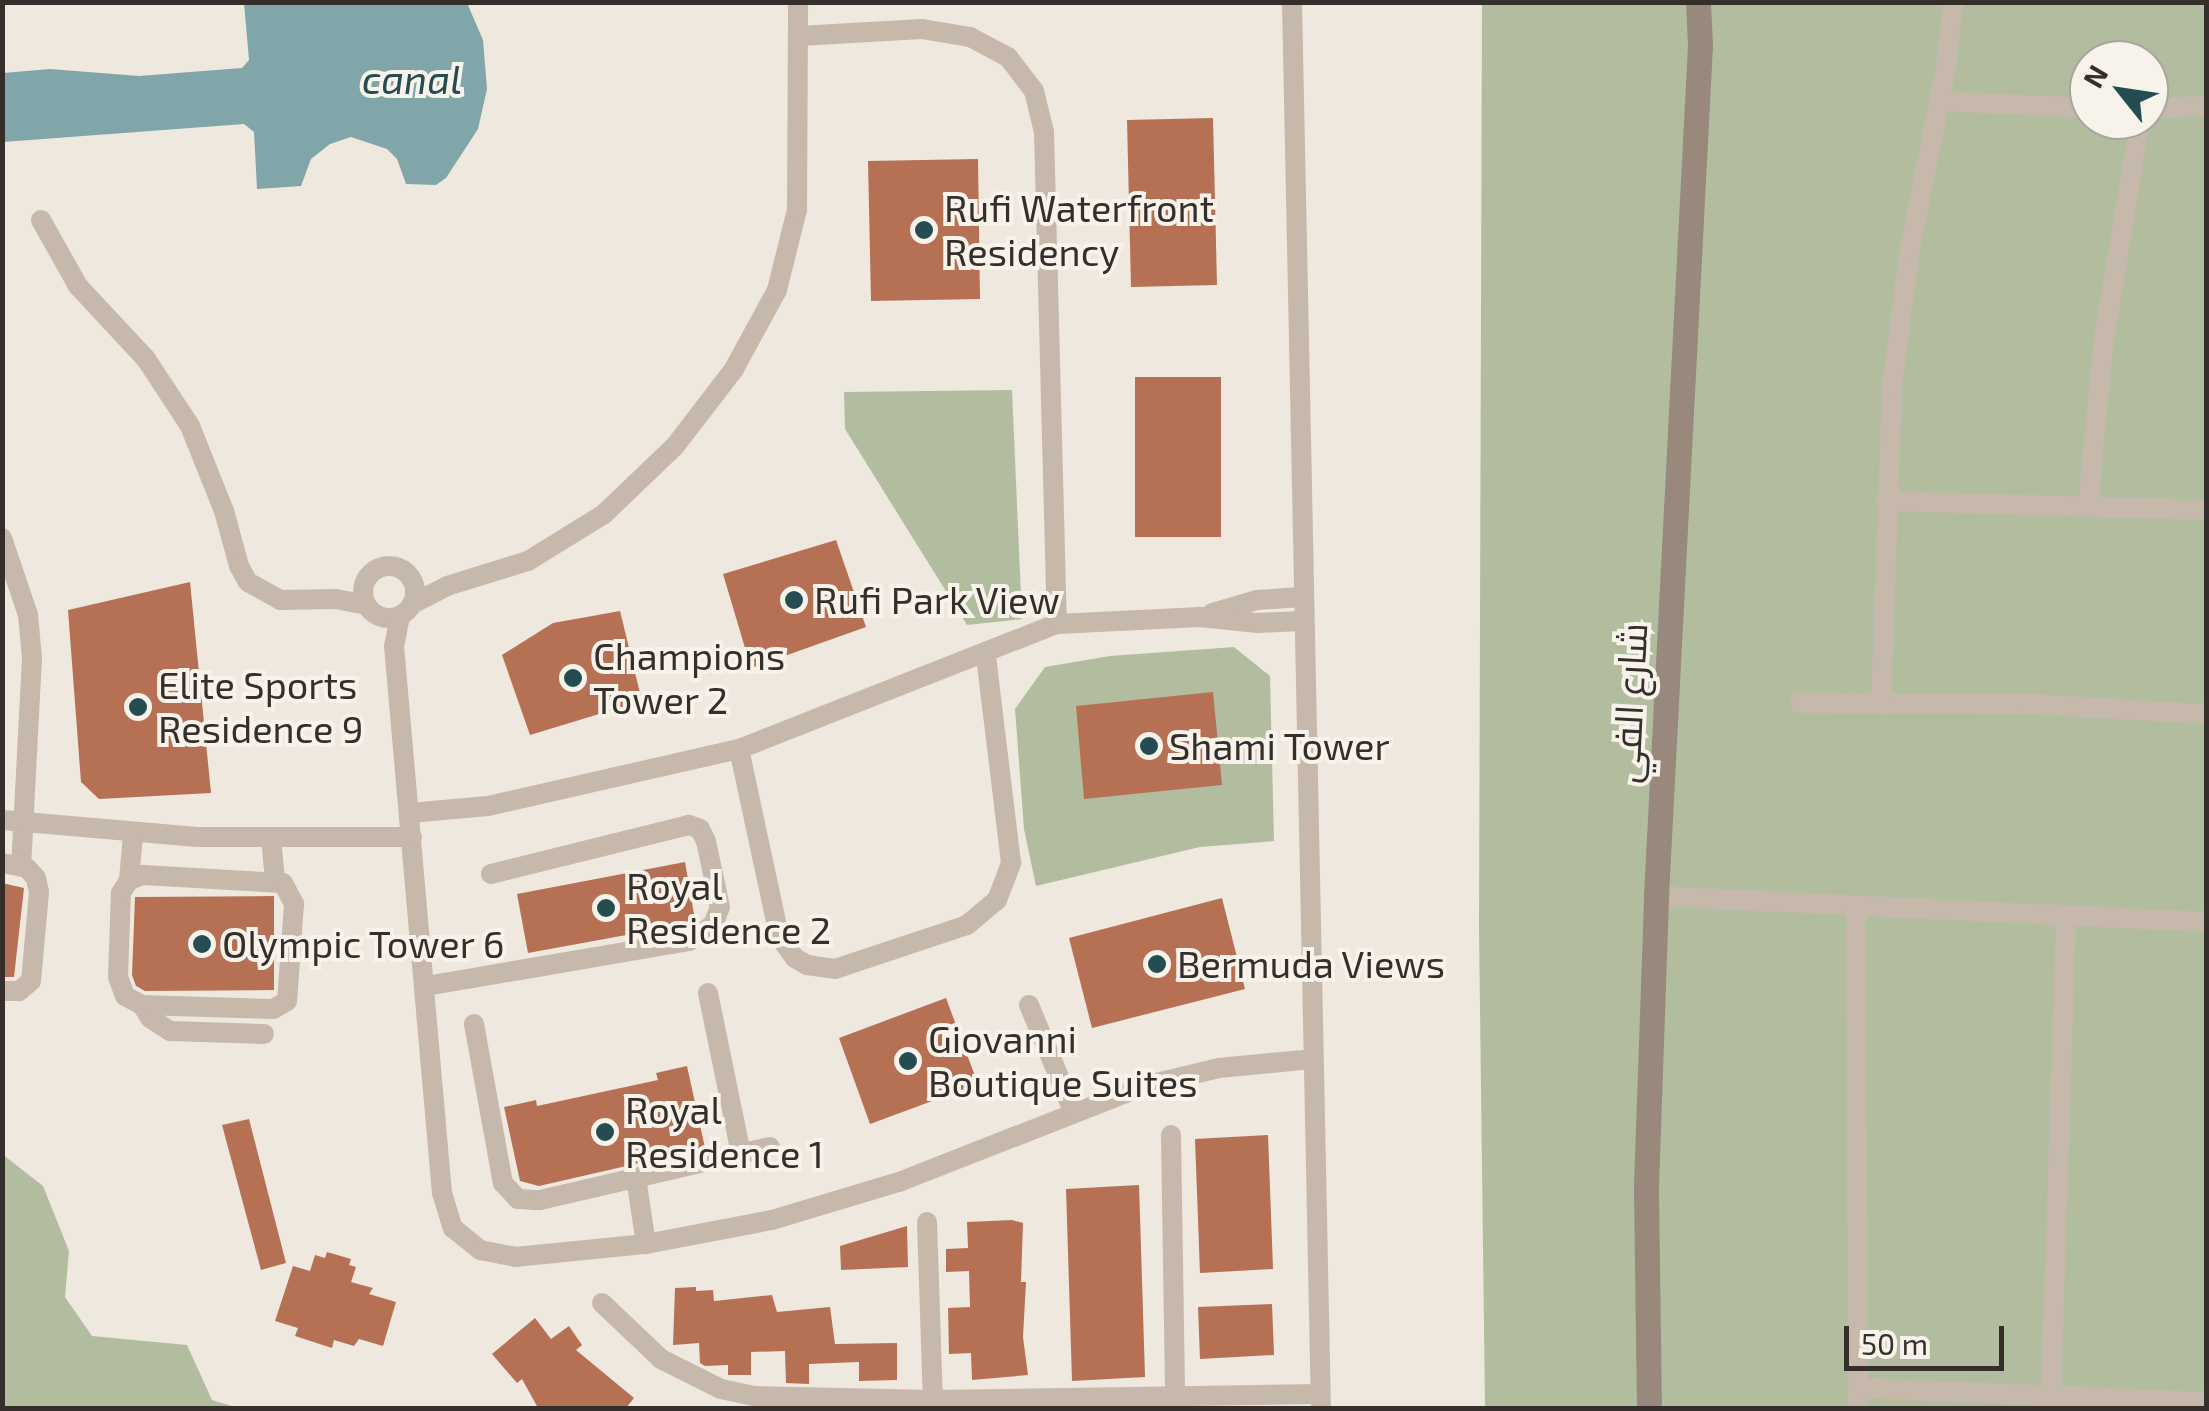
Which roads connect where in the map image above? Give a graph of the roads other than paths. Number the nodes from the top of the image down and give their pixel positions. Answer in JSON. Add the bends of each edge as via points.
{"nodes":[{"id":1,"x":798,"y":2,"type":"edge"},
{"id":2,"x":1292,"y":2,"type":"edge"},
{"id":3,"x":1698,"y":2,"type":"edge"},
{"id":4,"x":1953,"y":2,"type":"edge"},
{"id":5,"x":799,"y":36,"type":"junction"},
{"id":6,"x":1940,"y":101,"type":"junction"},
{"id":7,"x":2206,"y":106,"type":"edge"},
{"id":8,"x":2069,"y":107,"type":"edge"},
{"id":9,"x":2169,"y":107,"type":"edge"},
{"id":10,"x":2137,"y":140,"type":"edge"},
{"id":11,"x":41,"y":220,"type":"dead end"},
{"id":12,"x":1886,"y":500,"type":"junction"},
{"id":13,"x":2088,"y":506,"type":"junction"},
{"id":14,"x":2206,"y":510,"type":"edge"},
{"id":15,"x":2,"y":538,"type":"edge"},
{"id":16,"x":412,"y":580,"type":"junction"},
{"id":17,"x":446,"y":586,"type":"junction"},
{"id":18,"x":1302,"y":597,"type":"junction"},
{"id":19,"x":369,"y":602,"type":"junction"},
{"id":20,"x":406,"y":610,"type":"junction"},
{"id":21,"x":1200,"y":616,"type":"junction"},
{"id":22,"x":1302,"y":621,"type":"junction"},
{"id":23,"x":1057,"y":624,"type":"junction"},
{"id":24,"x":394,"y":646,"type":"junction"},
{"id":25,"x":986,"y":655,"type":"junction"},
{"id":26,"x":1800,"y":703,"type":"dead end"},
{"id":27,"x":1881,"y":704,"type":"junction"},
{"id":28,"x":2206,"y":714,"type":"edge"},
{"id":29,"x":740,"y":749,"type":"junction"},
{"id":30,"x":410,"y":814,"type":"junction"},
{"id":31,"x":13,"y":822,"type":"edge"},
{"id":32,"x":133,"y":834,"type":"junction"},
{"id":33,"x":412,"y":836,"type":"junction"},
{"id":34,"x":271,"y":838,"type":"junction"},
{"id":35,"x":12,"y":864,"type":"edge"},
{"id":36,"x":491,"y":874,"type":"dead end"},
{"id":37,"x":129,"y":880,"type":"junction"},
{"id":38,"x":275,"y":880,"type":"junction"},
{"id":39,"x":1656,"y":896,"type":"junction"},
{"id":40,"x":1856,"y":906,"type":"junction"},
{"id":41,"x":2066,"y":915,"type":"junction"},
{"id":42,"x":2206,"y":922,"type":"edge"},
{"id":43,"x":426,"y":986,"type":"junction"},
{"id":44,"x":2,"y":991,"type":"edge"},
{"id":45,"x":708,"y":993,"type":"dead end"},
{"id":46,"x":1029,"y":1005,"type":"dead end"},
{"id":47,"x":142,"y":1006,"type":"junction"},
{"id":48,"x":474,"y":1024,"type":"dead end"},
{"id":49,"x":264,"y":1034,"type":"dead end"},
{"id":50,"x":1312,"y":1059,"type":"junction"},
{"id":51,"x":1074,"y":1113,"type":"junction"},
{"id":52,"x":1172,"y":1136,"type":"dead end"},
{"id":53,"x":770,"y":1147,"type":"dead end"},
{"id":54,"x":741,"y":1154,"type":"junction"},
{"id":55,"x":636,"y":1178,"type":"junction"},
{"id":56,"x":927,"y":1222,"type":"dead end"},
{"id":57,"x":646,"y":1244,"type":"junction"},
{"id":58,"x":602,"y":1303,"type":"dead end"},
{"id":59,"x":1175,"y":1395,"type":"junction"},
{"id":60,"x":2051,"y":1395,"type":"junction"},
{"id":61,"x":1858,"y":1398,"type":"edge"},
{"id":62,"x":933,"y":1400,"type":"junction"},
{"id":63,"x":1321,"y":1401,"type":"edge"},
{"id":64,"x":2206,"y":1402,"type":"edge"},
{"id":65,"x":1649,"y":1408,"type":"edge"}],
"edges":[{"from":1,"to":5,"type":"street"},
{"from":2,"to":18,"type":"street"},
{"from":3,"to":39,"type":"street","name":"شارع الفي"},
{"from":4,"to":6,"type":"street"},
{"from":5,"to":17,"type":"street","via":[[798,196],[790,250],[777,290],[734,369],[674,446],[604,514],[528,561]]},
{"from":5,"to":23,"type":"street","via":[[922,29],[970,37],[1008,57],[1034,91],[1044,132]]},
{"from":6,"to":8,"type":"street"},
{"from":6,"to":12,"type":"street","via":[[1902,304]]},
{"from":7,"to":9,"type":"street"},
{"from":10,"to":13,"type":"street","via":[[2105,330]]},
{"from":11,"to":19,"type":"street","via":[[78,286],[146,359],[190,426],[248,582],[280,600]]},
{"from":12,"to":13,"type":"street"},
{"from":12,"to":27,"type":"street"},
{"from":13,"to":14,"type":"street"},
{"from":15,"to":31,"type":"street","via":[[18,573],[32,658]]},
{"from":16,"to":17,"type":"street"},
{"from":16,"to":19,"type":"street","via":[[392,566],[375,570]]},
{"from":16,"to":20,"type":"street"},
{"from":17,"to":20,"type":"street"},
{"from":18,"to":21,"type":"street","via":[[1256,600]]},
{"from":18,"to":22,"type":"street"},
{"from":19,"to":20,"type":"street"},
{"from":19,"to":24,"type":"street"},
{"from":20,"to":24,"type":"street"},
{"from":21,"to":22,"type":"street"},
{"from":21,"to":23,"type":"street"},
{"from":22,"to":50,"type":"street"},
{"from":23,"to":25,"type":"street"},
{"from":24,"to":30,"type":"street"},
{"from":25,"to":29,"type":"street"},
{"from":25,"to":29,"type":"street","via":[[1012,864],[997,900],[966,925],[834,968],[795,958],[779,936]]},
{"from":26,"to":27,"type":"street"},
{"from":27,"to":28,"type":"street"},
{"from":29,"to":30,"type":"street","via":[[488,806]]},
{"from":30,"to":33,"type":"street"},
{"from":31,"to":32,"type":"street"},
{"from":31,"to":35,"type":"street"},
{"from":32,"to":34,"type":"street"},
{"from":32,"to":37,"type":"street"},
{"from":33,"to":34,"type":"street"},
{"from":33,"to":43,"type":"street"},
{"from":34,"to":38,"type":"street"},
{"from":35,"to":44,"type":"street","via":[[32,872],[38,885],[32,975],[24,989]]},
{"from":36,"to":43,"type":"street","via":[[689,825],[706,841],[720,907],[713,925],[689,941]]},
{"from":37,"to":38,"type":"street"},
{"from":37,"to":47,"type":"street","via":[[121,893],[118,977],[125,996]]},
{"from":38,"to":47,"type":"street","via":[[289,888],[294,904],[287,1001],[272,1009]]},
{"from":39,"to":40,"type":"street"},
{"from":39,"to":65,"type":"street","name":"شارع الفي","via":[[1646,1186]]},
{"from":40,"to":41,"type":"street"},
{"from":40,"to":61,"type":"street"},
{"from":41,"to":42,"type":"street"},
{"from":41,"to":60,"type":"street"},
{"from":43,"to":57,"type":"street","via":[[442,1193],[453,1228],[497,1256]]},
{"from":45,"to":54,"type":"street"},
{"from":46,"to":51,"type":"street"},
{"from":47,"to":49,"type":"street","via":[[170,1030]]},
{"from":48,"to":55,"type":"street","via":[[509,1192],[529,1202]]},
{"from":50,"to":51,"type":"street","via":[[1181,1075]]},
{"from":50,"to":63,"type":"street"},
{"from":51,"to":57,"type":"street","via":[[823,1206]]},
{"from":52,"to":59,"type":"street"},
{"from":53,"to":54,"type":"street"},
{"from":54,"to":55,"type":"street"},
{"from":55,"to":57,"type":"street"},
{"from":56,"to":62,"type":"street"},
{"from":58,"to":62,"type":"street","via":[[661,1359],[720,1389],[787,1398]]},
{"from":59,"to":62,"type":"street"},
{"from":59,"to":63,"type":"street"},
{"from":60,"to":61,"type":"street"},
{"from":60,"to":64,"type":"street"}]}
